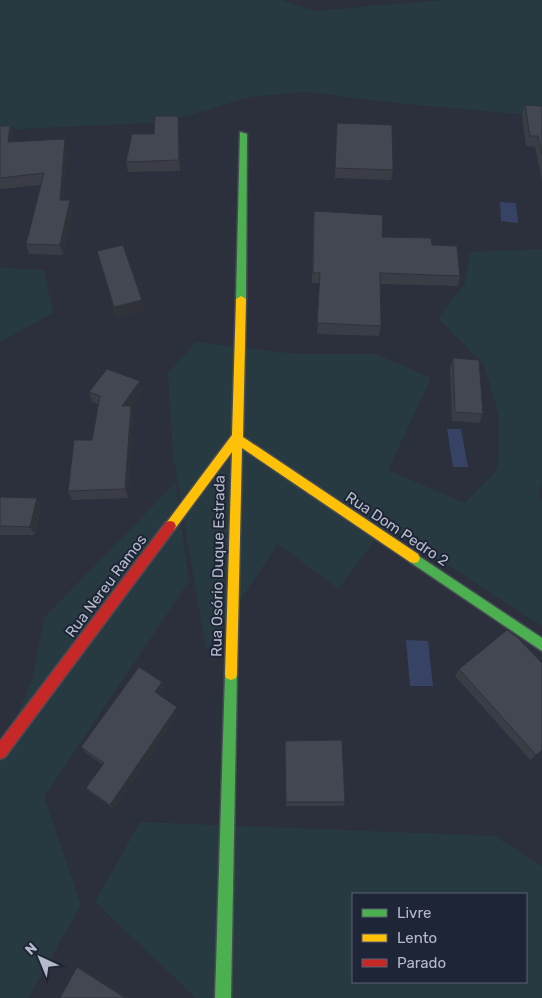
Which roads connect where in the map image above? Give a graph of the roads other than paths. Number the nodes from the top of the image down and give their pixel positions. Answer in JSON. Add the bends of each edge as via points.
{"nodes":[{"id":1,"x":243,"y":134,"type":"dead end"},
{"id":2,"x":236,"y":438,"type":"junction"},
{"id":3,"x":542,"y":645,"type":"edge"},
{"id":4,"x":0,"y":752,"type":"edge"},
{"id":5,"x":223,"y":998,"type":"edge"}],
"edges":[{"from":1,"to":2,"type":"street","name":"Rua Osório Duque Estrada"},
{"from":2,"to":3,"type":"street","name":"Rua Dom Pedro 2"},
{"from":2,"to":4,"type":"street","name":"Rua Nereu Ramos"},
{"from":2,"to":5,"type":"street","name":"Rua Osório Duque Estrada"}]}
